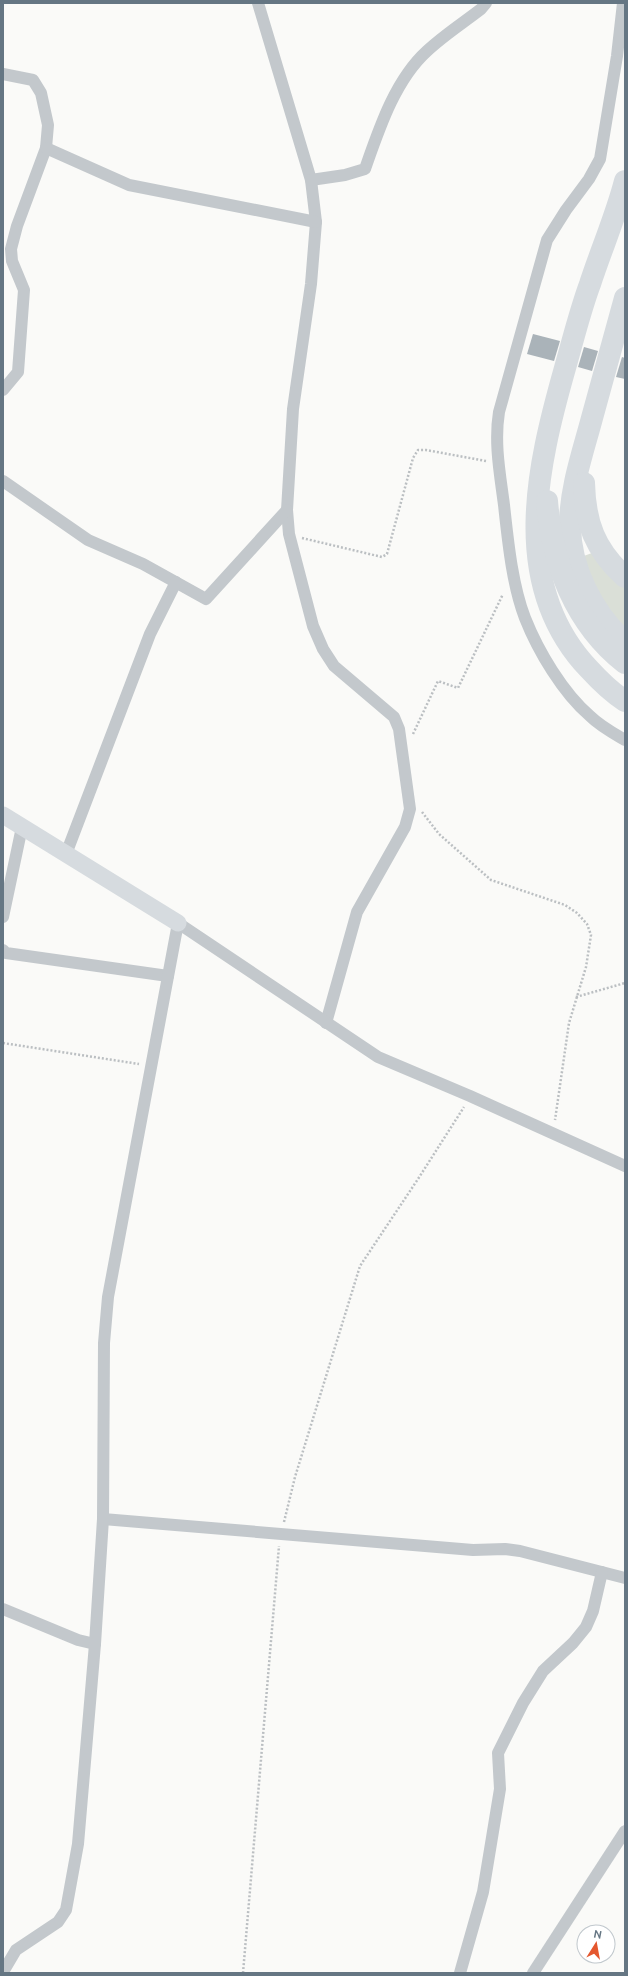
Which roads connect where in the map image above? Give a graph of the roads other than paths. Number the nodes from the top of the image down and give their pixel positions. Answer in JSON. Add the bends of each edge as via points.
{"nodes":[{"id":1,"x":258,"y":3,"type":"edge"},
{"id":2,"x":486,"y":3,"type":"edge"},
{"id":3,"x":623,"y":3,"type":"edge"},
{"id":4,"x":3,"y":74,"type":"edge"},
{"id":5,"x":46,"y":148,"type":"junction"},
{"id":6,"x":311,"y":180,"type":"junction"},
{"id":7,"x":625,"y":181,"type":"edge"},
{"id":8,"x":316,"y":222,"type":"junction"},
{"id":9,"x":625,"y":298,"type":"edge"},
{"id":10,"x":3,"y":390,"type":"edge"},
{"id":11,"x":589,"y":432,"type":"junction"},
{"id":12,"x":545,"y":448,"type":"junction"},
{"id":13,"x":3,"y":481,"type":"edge"},
{"id":14,"x":287,"y":510,"type":"junction"},
{"id":15,"x":625,"y":577,"type":"edge"},
{"id":16,"x":176,"y":582,"type":"junction"},
{"id":17,"x":625,"y":642,"type":"edge"},
{"id":18,"x":625,"y":663,"type":"edge"},
{"id":19,"x":625,"y":701,"type":"edge"},
{"id":20,"x":625,"y":740,"type":"edge"},
{"id":21,"x":3,"y":815,"type":"edge"},
{"id":22,"x":22,"y":827,"type":"junction"},
{"id":23,"x":66,"y":854,"type":"junction"},
{"id":24,"x":3,"y":918,"type":"edge"},
{"id":25,"x":178,"y":923,"type":"junction"},
{"id":26,"x":3,"y":950,"type":"edge"},
{"id":27,"x":168,"y":976,"type":"junction"},
{"id":28,"x":326,"y":1023,"type":"junction"},
{"id":29,"x":625,"y":1166,"type":"edge"},
{"id":30,"x":103,"y":1519,"type":"junction"},
{"id":31,"x":602,"y":1572,"type":"junction"},
{"id":32,"x":625,"y":1578,"type":"edge"},
{"id":33,"x":3,"y":1609,"type":"edge"},
{"id":34,"x":95,"y":1644,"type":"junction"},
{"id":35,"x":625,"y":1831,"type":"edge"},
{"id":36,"x":3,"y":1972,"type":"edge"},
{"id":37,"x":460,"y":1973,"type":"edge"},
{"id":38,"x":533,"y":1973,"type":"edge"}],
"edges":[{"from":1,"to":6,"type":"street"},
{"from":2,"to":6,"type":"street","via":[[427,51],[410,70],[382,121],[365,169]]},
{"from":3,"to":20,"type":"street","via":[[600,159],[547,240],[499,412],[496,438],[508,539],[525,618],[538,647],[558,678],[590,716]]},
{"from":4,"to":5,"type":"street","via":[[33,80],[41,93],[48,125]]},
{"from":5,"to":8,"type":"street","via":[[129,185]]},
{"from":5,"to":10,"type":"street","via":[[11,249],[12,261],[24,290],[18,372]]},
{"from":6,"to":8,"type":"street"},
{"from":7,"to":12,"type":"highway","via":[[589,286],[550,420]]},
{"from":8,"to":14,"type":"street","via":[[311,284],[294,409]]},
{"from":9,"to":11,"type":"highway"},
{"from":11,"to":15,"type":"highway","via":[[584,473],[587,517],[602,553]]},
{"from":11,"to":17,"type":"highway","via":[[572,504],[571,544],[577,567],[596,607]]},
{"from":12,"to":18,"type":"highway","via":[[547,505],[556,552],[567,587],[583,617],[600,640]]},
{"from":12,"to":19,"type":"highway","via":[[536,541],[540,574],[546,594],[555,619],[580,660],[601,682]]},
{"from":13,"to":16,"type":"street","via":[[88,540],[143,564]]},
{"from":14,"to":16,"type":"street","via":[[206,599]]},
{"from":14,"to":28,"type":"street","via":[[289,534],[313,626],[334,666],[394,717],[399,729],[409,792],[410,809],[405,827],[357,912]]},
{"from":16,"to":23,"type":"street","via":[[150,634]]},
{"from":21,"to":22,"type":"street"},
{"from":22,"to":23,"type":"street"},
{"from":22,"to":24,"type":"street"},
{"from":23,"to":25,"type":"street"},
{"from":25,"to":27,"type":"street"},
{"from":25,"to":28,"type":"street"},
{"from":26,"to":27,"type":"street","via":[[6,953]]},
{"from":27,"to":30,"type":"street","via":[[108,1297],[104,1343]]},
{"from":28,"to":29,"type":"street","via":[[378,1057]]},
{"from":30,"to":31,"type":"street","via":[[473,1550],[505,1549]]},
{"from":30,"to":34,"type":"street"},
{"from":31,"to":32,"type":"street"},
{"from":31,"to":37,"type":"street","via":[[593,1611],[586,1626],[543,1671],[523,1703],[498,1753],[500,1789],[483,1892]]},
{"from":33,"to":34,"type":"street","via":[[78,1640]]},
{"from":34,"to":36,"type":"street","via":[[78,1844],[66,1910],[58,1922],[16,1950]]},
{"from":35,"to":38,"type":"street"}]}
